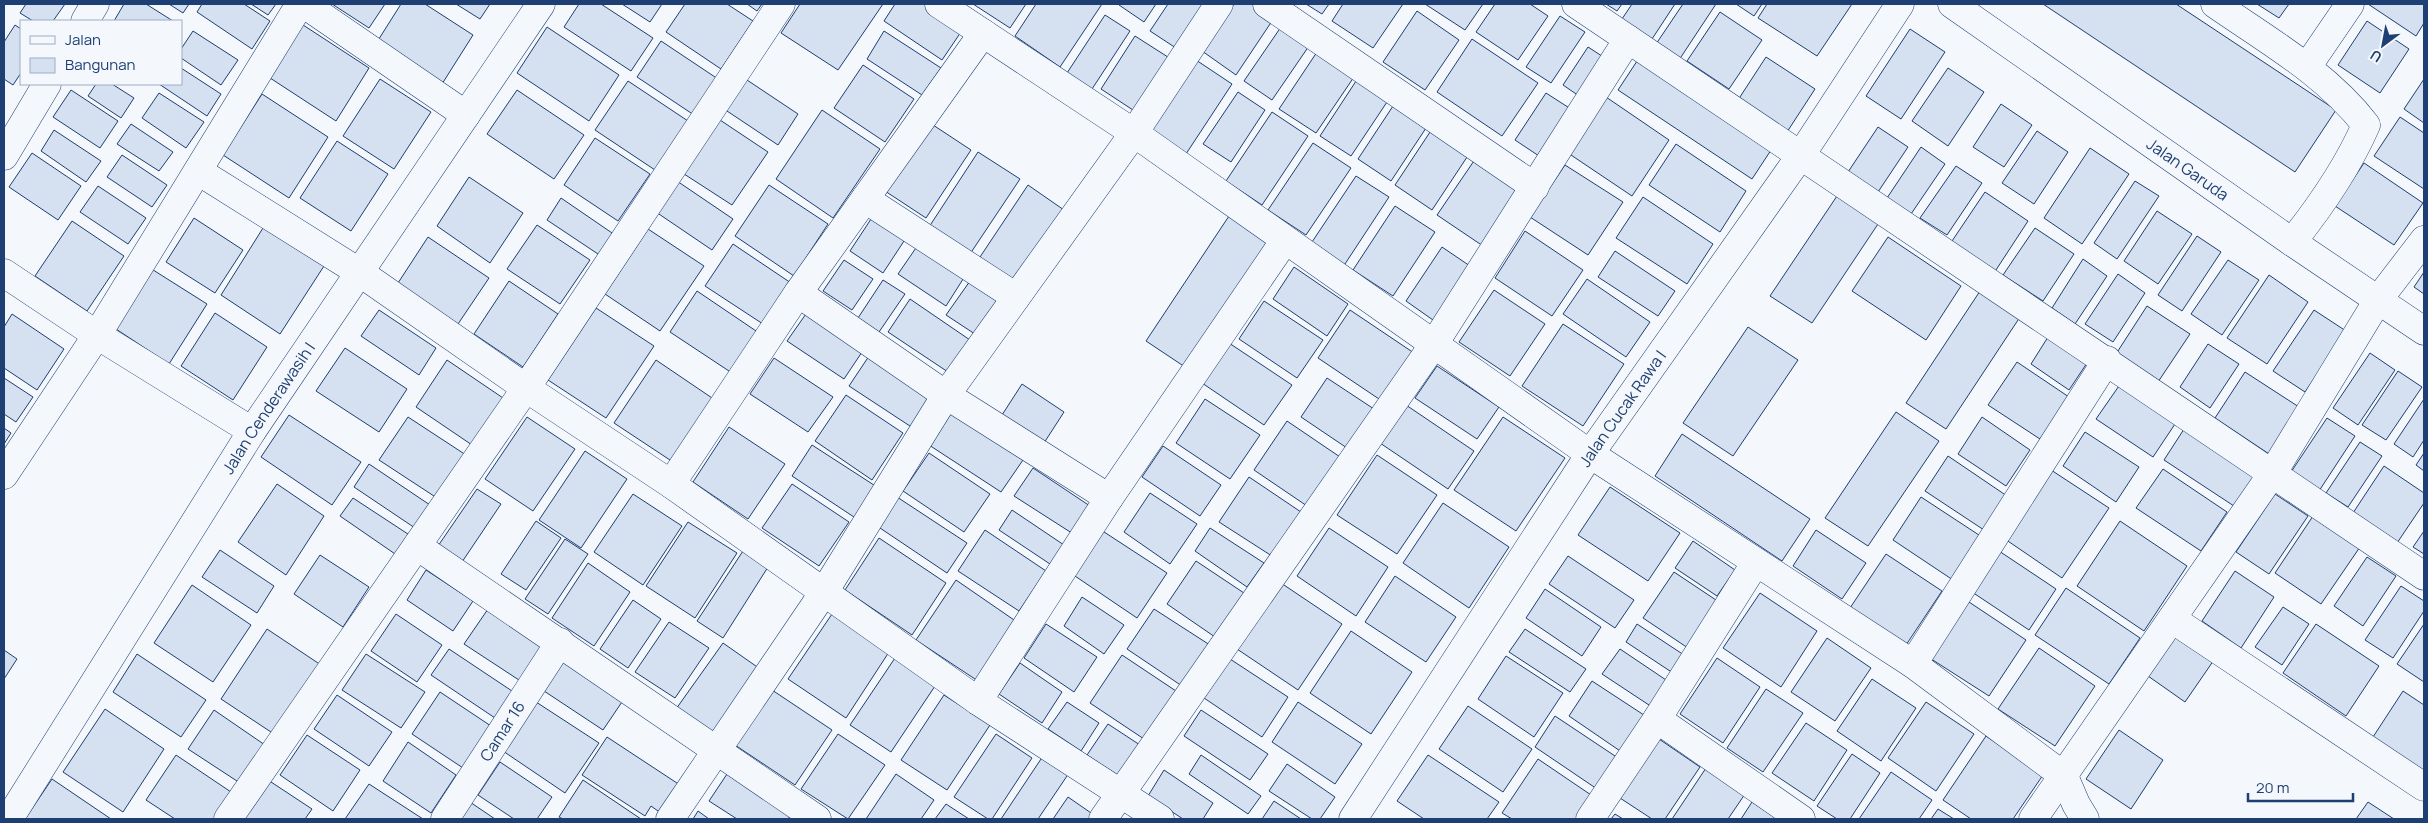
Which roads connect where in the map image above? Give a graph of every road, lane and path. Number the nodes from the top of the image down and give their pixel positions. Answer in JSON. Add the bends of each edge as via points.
{"nodes":[{"id":1,"x":95,"y":4,"type":"edge"},
{"id":2,"x":302,"y":4,"type":"edge"},
{"id":3,"x":541,"y":4,"type":"edge"},
{"id":4,"x":781,"y":4,"type":"edge"},
{"id":5,"x":939,"y":4,"type":"edge"},
{"id":6,"x":1219,"y":4,"type":"edge"},
{"id":7,"x":1267,"y":4,"type":"edge"},
{"id":8,"x":1576,"y":4,"type":"edge"},
{"id":9,"x":1900,"y":4,"type":"edge"},
{"id":10,"x":1952,"y":4,"type":"edge"},
{"id":11,"x":2215,"y":4,"type":"edge"},
{"id":12,"x":2350,"y":4,"type":"edge"},
{"id":13,"x":86,"y":20,"type":"edge"},
{"id":14,"x":983,"y":33,"type":"junction"},
{"id":15,"x":1628,"y":39,"type":"junction"},
{"id":16,"x":2307,"y":67,"type":"junction"},
{"id":17,"x":46,"y":85,"type":"edge"},
{"id":18,"x":466,"y":114,"type":"junction"},
{"id":19,"x":1134,"y":133,"type":"junction"},
{"id":20,"x":1801,"y":155,"type":"junction"},
{"id":21,"x":4,"y":156,"type":"edge"},
{"id":22,"x":198,"y":171,"type":"junction"},
{"id":23,"x":1535,"y":187,"type":"junction"},
{"id":24,"x":865,"y":199,"type":"junction"},
{"id":25,"x":1285,"y":240,"type":"junction"},
{"id":26,"x":2424,"y":240,"type":"edge"},
{"id":27,"x":2292,"y":242,"type":"junction"},
{"id":28,"x":359,"y":272,"type":"junction"},
{"id":29,"x":4,"y":273,"type":"edge"},
{"id":30,"x":798,"y":293,"type":"junction"},
{"id":31,"x":1016,"y":297,"type":"junction"},
{"id":32,"x":2378,"y":300,"type":"junction"},
{"id":33,"x":2424,"y":330,"type":"edge"},
{"id":34,"x":97,"y":335,"type":"junction"},
{"id":35,"x":1434,"y":344,"type":"junction"},
{"id":36,"x":2107,"y":360,"type":"junction"},
{"id":37,"x":526,"y":388,"type":"junction"},
{"id":38,"x":946,"y":396,"type":"junction"},
{"id":39,"x":252,"y":432,"type":"junction"},
{"id":40,"x":1590,"y":454,"type":"junction"},
{"id":41,"x":2272,"y":474,"type":"junction"},
{"id":42,"x":4,"y":475,"type":"edge"},
{"id":43,"x":671,"y":484,"type":"junction"},
{"id":44,"x":1109,"y":498,"type":"junction"},
{"id":45,"x":416,"y":546,"type":"junction"},
{"id":46,"x":1756,"y":562,"type":"junction"},
{"id":47,"x":2424,"y":576,"type":"edge"},
{"id":48,"x":824,"y":592,"type":"junction"},
{"id":49,"x":2172,"y":619,"type":"junction"},
{"id":50,"x":560,"y":642,"type":"junction"},
{"id":51,"x":1913,"y":664,"type":"junction"},
{"id":52,"x":978,"y":700,"type":"junction"},
{"id":53,"x":1657,"y":719,"type":"junction"},
{"id":54,"x":717,"y":751,"type":"junction"},
{"id":55,"x":2064,"y":776,"type":"junction"},
{"id":56,"x":2424,"y":787,"type":"edge"},
{"id":57,"x":1121,"y":793,"type":"junction"},
{"id":58,"x":10,"y":819,"type":"edge"},
{"id":59,"x":228,"y":819,"type":"edge"},
{"id":60,"x":445,"y":819,"type":"edge"},
{"id":61,"x":670,"y":819,"type":"edge"},
{"id":62,"x":817,"y":819,"type":"edge"},
{"id":63,"x":1104,"y":819,"type":"edge"},
{"id":64,"x":1160,"y":819,"type":"edge"},
{"id":65,"x":1353,"y":819,"type":"edge"},
{"id":66,"x":1590,"y":819,"type":"edge"},
{"id":67,"x":1801,"y":819,"type":"edge"},
{"id":68,"x":2033,"y":819,"type":"edge"},
{"id":69,"x":2085,"y":819,"type":"edge"}],
"edges":[{"from":1,"to":13,"type":"street"},
{"from":2,"to":18,"type":"street"},
{"from":2,"to":22,"type":"street"},
{"from":3,"to":18,"type":"street","name":"Jalan Cenderawasih I"},
{"from":4,"to":37,"type":"street"},
{"from":5,"to":14,"type":"street"},
{"from":6,"to":19,"type":"street"},
{"from":7,"to":23,"type":"street"},
{"from":8,"to":15,"type":"street"},
{"from":9,"to":20,"type":"street","name":"Jalan Cucak Rawa I"},
{"from":10,"to":27,"type":"street","name":"Jalan Garuda"},
{"from":11,"to":16,"type":"street"},
{"from":12,"to":16,"type":"street"},
{"from":14,"to":19,"type":"street"},
{"from":14,"to":24,"type":"street"},
{"from":15,"to":20,"type":"street"},
{"from":15,"to":23,"type":"street"},
{"from":16,"to":27,"type":"street","via":[[2366,125],[2313,216]]},
{"from":17,"to":21,"type":"street"},
{"from":18,"to":28,"type":"street","name":"Jalan Cenderawasih I"},
{"from":19,"to":25,"type":"street"},
{"from":19,"to":31,"type":"street"},
{"from":20,"to":36,"type":"street"},
{"from":20,"to":40,"type":"street","name":"Jalan Cucak Rawa I"},
{"from":22,"to":28,"type":"street"},
{"from":22,"to":34,"type":"street"},
{"from":23,"to":35,"type":"street"},
{"from":24,"to":30,"type":"street"},
{"from":24,"to":31,"type":"street"},
{"from":25,"to":35,"type":"street"},
{"from":25,"to":44,"type":"street"},
{"from":26,"to":32,"type":"street"},
{"from":27,"to":32,"type":"street","name":"Jalan Garuda"},
{"from":28,"to":37,"type":"street"},
{"from":28,"to":39,"type":"street","name":"Jalan Cenderawasih I"},
{"from":29,"to":34,"type":"street"},
{"from":30,"to":38,"type":"street"},
{"from":30,"to":43,"type":"street"},
{"from":31,"to":38,"type":"street"},
{"from":32,"to":33,"type":"street","name":"Jalan Garuda"},
{"from":32,"to":41,"type":"street"},
{"from":34,"to":39,"type":"street"},
{"from":34,"to":42,"type":"street"},
{"from":35,"to":40,"type":"street"},
{"from":35,"to":57,"type":"street"},
{"from":36,"to":41,"type":"street"},
{"from":36,"to":51,"type":"street"},
{"from":37,"to":43,"type":"street"},
{"from":37,"to":45,"type":"street"},
{"from":38,"to":44,"type":"street"},
{"from":38,"to":48,"type":"street"},
{"from":39,"to":58,"type":"street","name":"Jalan Cenderawasih I"},
{"from":40,"to":46,"type":"street"},
{"from":40,"to":65,"type":"street","name":"Jalan Cucak Rawa I"},
{"from":41,"to":47,"type":"street"},
{"from":41,"to":49,"type":"street"},
{"from":43,"to":48,"type":"street"},
{"from":44,"to":52,"type":"street"},
{"from":45,"to":50,"type":"street"},
{"from":45,"to":59,"type":"street"},
{"from":46,"to":51,"type":"street"},
{"from":46,"to":53,"type":"street"},
{"from":48,"to":52,"type":"street"},
{"from":48,"to":54,"type":"street"},
{"from":49,"to":55,"type":"street"},
{"from":49,"to":56,"type":"street"},
{"from":50,"to":54,"type":"street"},
{"from":50,"to":60,"type":"street","name":"Camar 16"},
{"from":51,"to":55,"type":"street"},
{"from":52,"to":57,"type":"street"},
{"from":53,"to":66,"type":"street"},
{"from":53,"to":67,"type":"street"},
{"from":54,"to":61,"type":"street"},
{"from":54,"to":62,"type":"street"},
{"from":55,"to":68,"type":"street"},
{"from":55,"to":69,"type":"street"},
{"from":57,"to":63,"type":"street"},
{"from":57,"to":64,"type":"street"}]}
